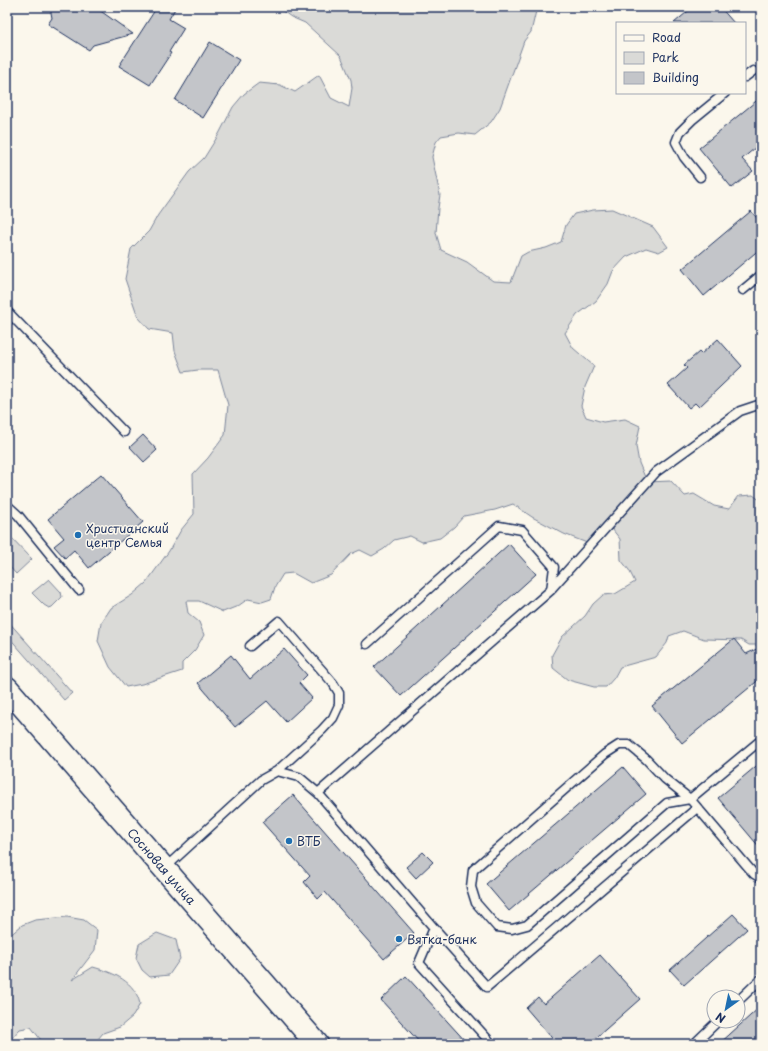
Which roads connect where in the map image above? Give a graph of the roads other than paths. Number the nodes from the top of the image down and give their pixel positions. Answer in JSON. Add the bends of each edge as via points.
{"nodes":[{"id":1,"x":753,"y":71,"type":"dead end"},
{"id":2,"x":746,"y":76,"type":"edge"},
{"id":3,"x":724,"y":94,"type":"edge"},
{"id":4,"x":700,"y":177,"type":"dead end"},
{"id":5,"x":761,"y":275,"type":"edge"},
{"id":6,"x":743,"y":290,"type":"dead end"},
{"id":7,"x":7,"y":311,"type":"edge"},
{"id":8,"x":761,"y":404,"type":"edge"},
{"id":9,"x":124,"y":432,"type":"dead end"},
{"id":10,"x":7,"y":505,"type":"edge"},
{"id":11,"x":79,"y":590,"type":"dead end"},
{"id":12,"x":551,"y":590,"type":"junction"},
{"id":13,"x":367,"y":644,"type":"dead end"},
{"id":14,"x":250,"y":646,"type":"dead end"},
{"id":15,"x":7,"y":688,"type":"edge"},
{"id":16,"x":761,"y":740,"type":"edge"},
{"id":17,"x":277,"y":771,"type":"junction"},
{"id":18,"x":318,"y":794,"type":"junction"},
{"id":19,"x":690,"y":800,"type":"junction"},
{"id":20,"x":697,"y":808,"type":"junction"},
{"id":21,"x":165,"y":869,"type":"junction"},
{"id":22,"x":761,"y":878,"type":"edge"},
{"id":23,"x":434,"y":928,"type":"junction"},
{"id":24,"x":761,"y":979,"type":"edge"},
{"id":25,"x":746,"y":994,"type":"edge"},
{"id":26,"x":712,"y":1029,"type":"edge"},
{"id":27,"x":703,"y":1041,"type":"edge"},
{"id":28,"x":317,"y":1044,"type":"edge"},
{"id":29,"x":492,"y":1044,"type":"edge"},
{"id":30,"x":694,"y":1044,"type":"edge"}],
"edges":[{"from":1,"to":2,"type":"lane"},
{"from":3,"to":4,"type":"lane","via":[[680,132],[676,142]]},
{"from":5,"to":6,"type":"lane"},
{"from":7,"to":9,"type":"lane"},
{"from":8,"to":12,"type":"lane","via":[[740,411],[656,472]]},
{"from":10,"to":11,"type":"lane"},
{"from":12,"to":13,"type":"lane","via":[[554,567],[522,530],[500,526]]},
{"from":12,"to":18,"type":"lane"},
{"from":14,"to":17,"type":"lane","via":[[279,620],[339,692],[339,705],[333,718]]},
{"from":15,"to":21,"type":"street","name":"Сосновая улица"},
{"from":16,"to":19,"type":"lane"},
{"from":17,"to":18,"type":"lane","via":[[299,777]]},
{"from":17,"to":21,"type":"lane","via":[[261,780]]},
{"from":18,"to":23,"type":"lane"},
{"from":19,"to":19,"type":"lane","via":[[629,745],[619,745],[605,754],[473,870],[471,887],[476,903],[497,927],[512,929],[527,924],[666,804]]},
{"from":19,"to":20,"type":"lane"},
{"from":20,"to":22,"type":"lane","via":[[754,874]]},
{"from":20,"to":23,"type":"lane","via":[[487,987]]},
{"from":21,"to":28,"type":"street","name":"Сосновая улица"},
{"from":23,"to":29,"type":"lane","via":[[419,962]]},
{"from":24,"to":25,"type":"lane"},
{"from":26,"to":27,"type":"lane"},
{"from":27,"to":30,"type":"lane"}]}
